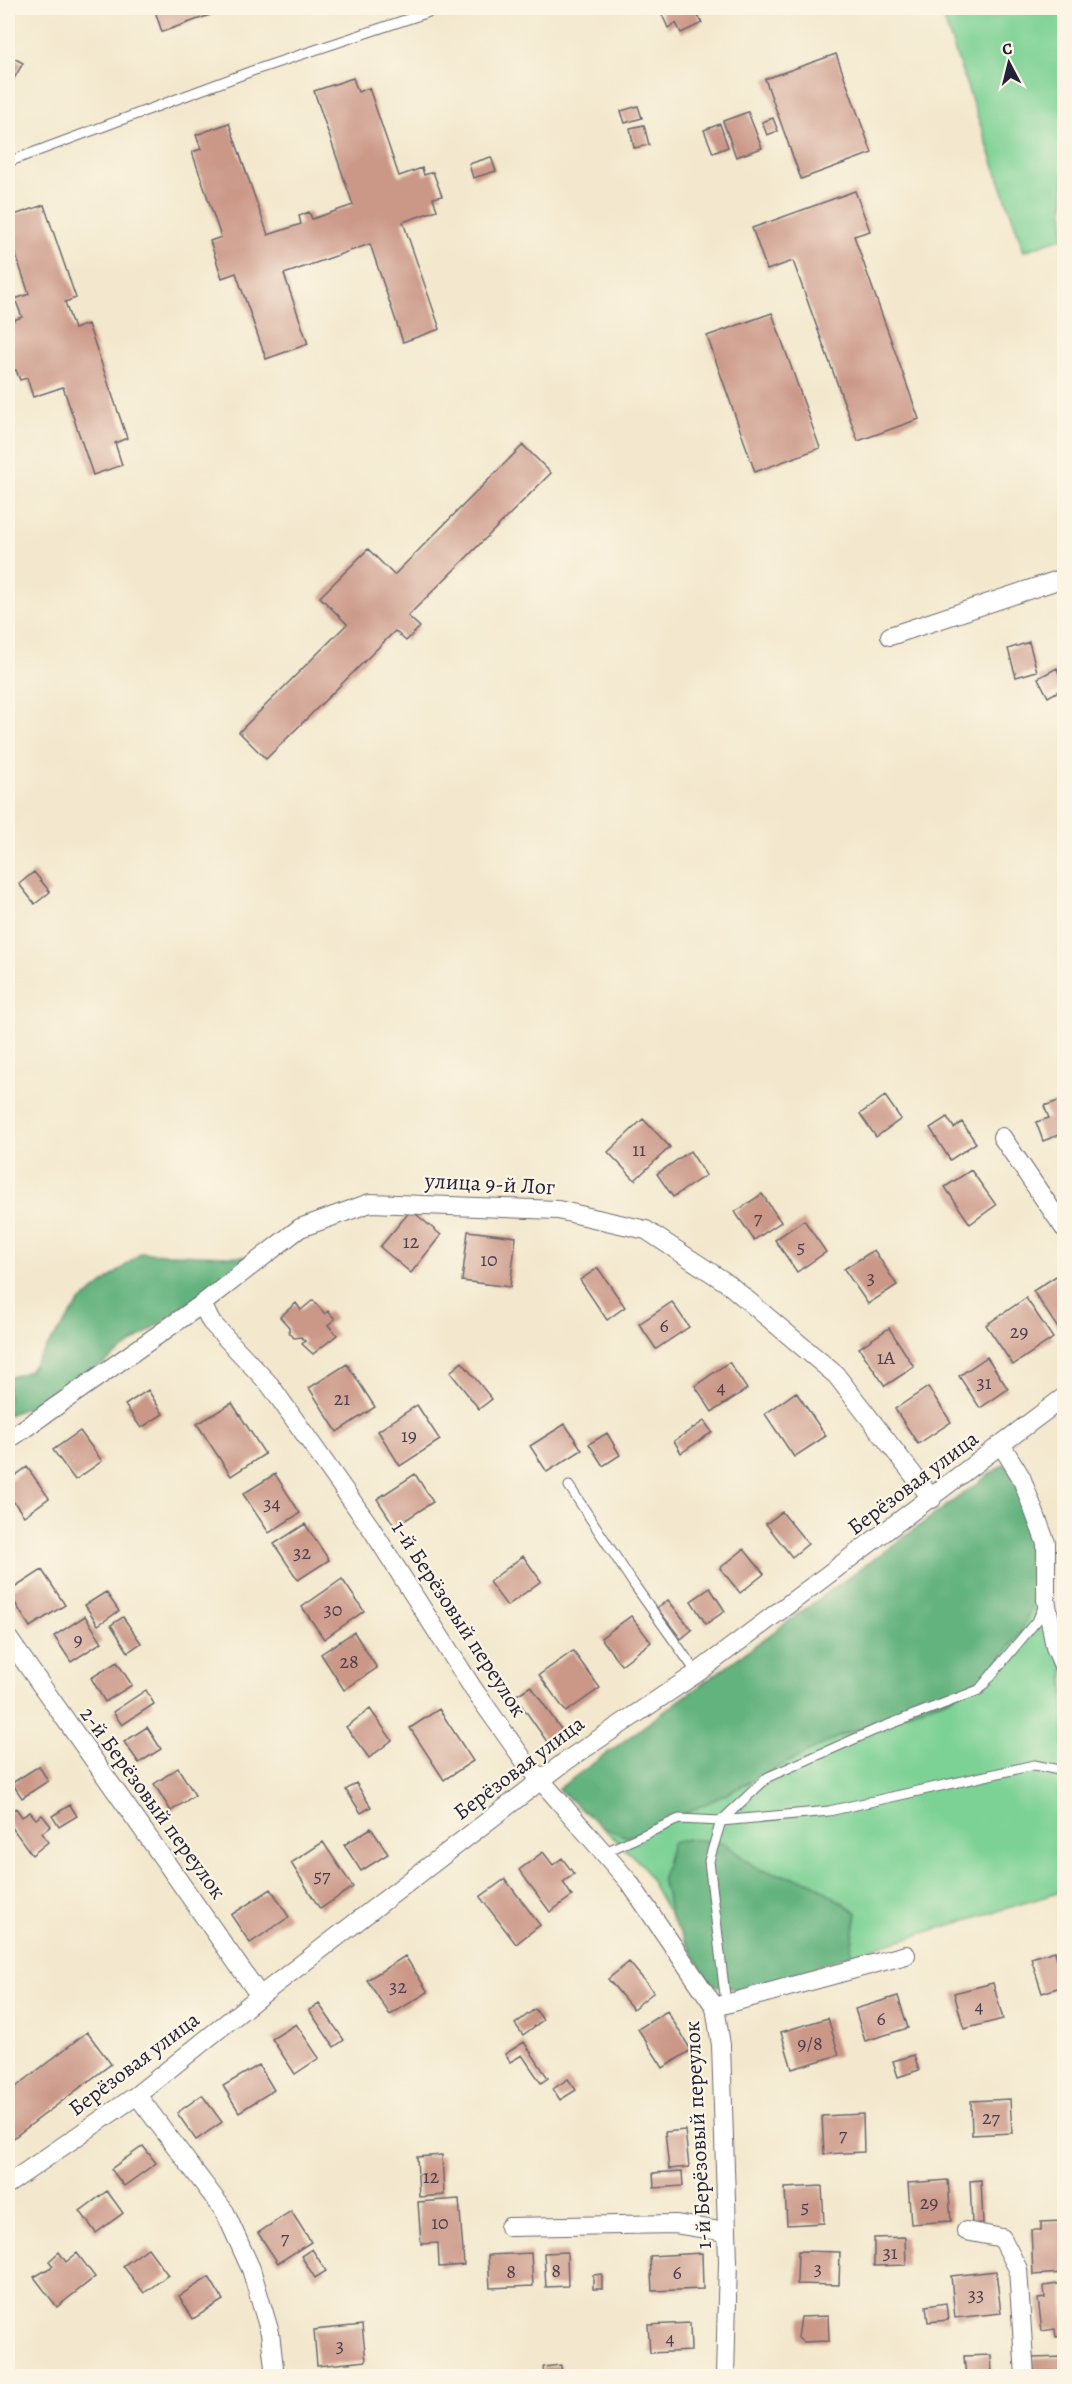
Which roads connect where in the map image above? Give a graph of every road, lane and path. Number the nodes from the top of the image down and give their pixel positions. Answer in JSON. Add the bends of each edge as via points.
{"nodes":[{"id":1,"x":441,"y":8,"type":"edge"},
{"id":2,"x":8,"y":162,"type":"edge"},
{"id":3,"x":1065,"y":578,"type":"edge"},
{"id":4,"x":890,"y":636,"type":"dead end"},
{"id":5,"x":1002,"y":1137,"type":"dead end"},
{"id":6,"x":1065,"y":1228,"type":"edge"},
{"id":7,"x":202,"y":1304,"type":"junction"},
{"id":8,"x":1065,"y":1397,"type":"edge"},
{"id":9,"x":8,"y":1440,"type":"edge"},
{"id":10,"x":1002,"y":1446,"type":"junction"},
{"id":11,"x":569,"y":1486,"type":"dead end"},
{"id":12,"x":932,"y":1499,"type":"junction"},
{"id":13,"x":1046,"y":1600,"type":"junction"},
{"id":14,"x":8,"y":1638,"type":"edge"},
{"id":15,"x":1060,"y":1645,"type":"edge"},
{"id":16,"x":1065,"y":1668,"type":"edge"},
{"id":17,"x":697,"y":1673,"type":"junction"},
{"id":18,"x":1065,"y":1771,"type":"edge"},
{"id":19,"x":540,"y":1780,"type":"junction"},
{"id":20,"x":721,"y":1821,"type":"junction"},
{"id":21,"x":606,"y":1852,"type":"junction"},
{"id":22,"x":906,"y":1955,"type":"dead end"},
{"id":23,"x":260,"y":1996,"type":"junction"},
{"id":24,"x":721,"y":2005,"type":"junction"},
{"id":25,"x":137,"y":2095,"type":"junction"},
{"id":26,"x":8,"y":2184,"type":"edge"},
{"id":27,"x":509,"y":2227,"type":"dead end"},
{"id":28,"x":966,"y":2231,"type":"dead end"},
{"id":29,"x":726,"y":2232,"type":"junction"},
{"id":30,"x":275,"y":2376,"type":"edge"},
{"id":31,"x":725,"y":2376,"type":"edge"},
{"id":32,"x":1025,"y":2376,"type":"edge"}],
"edges":[{"from":1,"to":2,"type":"lane","via":[[252,71]]},
{"from":3,"to":4,"type":"street"},
{"from":5,"to":6,"type":"street"},
{"from":7,"to":9,"type":"street","name":"улица 9-й Лог"},
{"from":7,"to":12,"type":"street","name":"улица 9-й Лог","via":[[300,1228],[370,1203],[558,1210],[646,1230],[727,1283],[836,1375]]},
{"from":7,"to":19,"type":"street","name":"1-й Берёзовый переулок","via":[[212,1322],[270,1385],[371,1528],[474,1690]]},
{"from":8,"to":10,"type":"street","name":"Берёзовая улица"},
{"from":10,"to":12,"type":"street","name":"Берёзовая улица"},
{"from":10,"to":13,"type":"street","via":[[1021,1477],[1046,1543]]},
{"from":11,"to":17,"type":"lane"},
{"from":12,"to":17,"type":"street","name":"Берёзовая улица"},
{"from":13,"to":15,"type":"street"},
{"from":13,"to":20,"type":"lane","via":[[1038,1619],[979,1690],[768,1777]]},
{"from":14,"to":23,"type":"street","name":"2-й Берёзовый переулок"},
{"from":15,"to":16,"type":"street"},
{"from":17,"to":19,"type":"street","name":"Берёзовая улица"},
{"from":18,"to":20,"type":"lane","via":[[1034,1765],[829,1811]]},
{"from":19,"to":21,"type":"street","name":"1-й Берёзовый переулок"},
{"from":19,"to":23,"type":"street","name":"Берёзовая улица"},
{"from":20,"to":21,"type":"lane","via":[[679,1819]]},
{"from":20,"to":24,"type":"lane","via":[[709,1861]]},
{"from":21,"to":24,"type":"street","name":"1-й Берёзовый переулок"},
{"from":22,"to":24,"type":"street"},
{"from":23,"to":25,"type":"street","name":"Берёзовая улица"},
{"from":24,"to":29,"type":"street","name":"1-й Берёзовый переулок"},
{"from":25,"to":26,"type":"street","name":"Берёзовая улица"},
{"from":25,"to":30,"type":"street","via":[[225,2212],[251,2269],[270,2333]]},
{"from":27,"to":29,"type":"street","via":[[675,2224]]},
{"from":28,"to":32,"type":"street","via":[[1002,2238],[1018,2269]]},
{"from":29,"to":31,"type":"street","name":"1-й Берёзовый переулок"}]}
